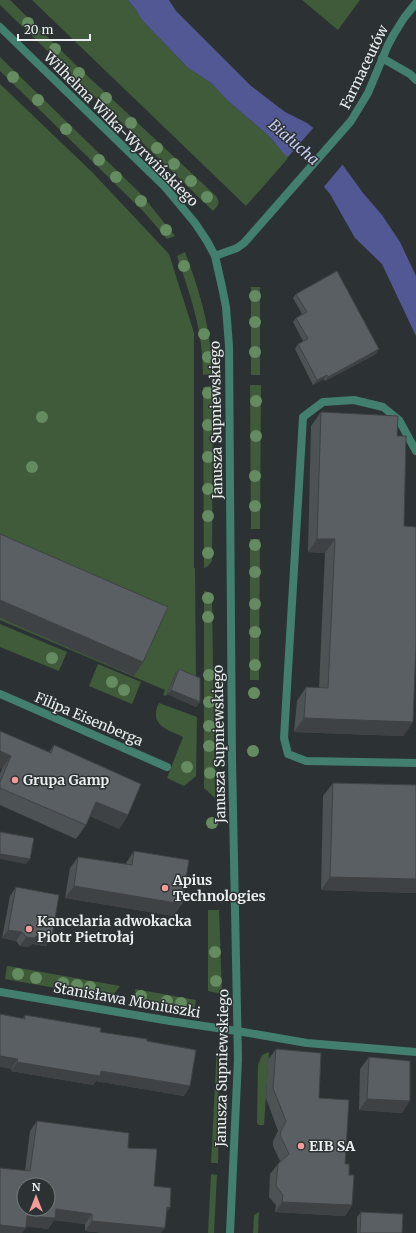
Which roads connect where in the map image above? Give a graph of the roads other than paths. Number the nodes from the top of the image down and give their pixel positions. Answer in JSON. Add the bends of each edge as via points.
{"nodes":[{"id":1,"x":416,"y":3,"type":"edge"},
{"id":2,"x":0,"y":27,"type":"edge"},
{"id":3,"x":382,"y":58,"type":"junction"},
{"id":4,"x":416,"y":80,"type":"edge"},
{"id":5,"x":214,"y":256,"type":"junction"},
{"id":6,"x":416,"y":451,"type":"edge"},
{"id":7,"x":0,"y":694,"type":"edge"},
{"id":8,"x":416,"y":763,"type":"edge"},
{"id":9,"x":167,"y":767,"type":"dead end"},
{"id":10,"x":0,"y":992,"type":"edge"},
{"id":11,"x":237,"y":1031,"type":"junction"},
{"id":12,"x":416,"y":1052,"type":"edge"},
{"id":13,"x":230,"y":1233,"type":"edge"}],
"edges":[{"from":1,"to":3,"type":"street","name":"Farmaceutów","via":[[398,26]]},
{"from":2,"to":5,"type":"street","name":"Wilhelma Wilka-Wyrwińskiego","via":[[165,187],[195,223]]},
{"from":3,"to":4,"type":"street"},
{"from":3,"to":5,"type":"street","name":"Farmaceutów","via":[[368,93],[351,121],[244,243]]},
{"from":5,"to":11,"type":"street","name":"Janusza Supniewskiego","via":[[226,307],[230,369],[231,666]]},
{"from":6,"to":8,"type":"street","via":[[399,420],[383,407],[354,400],[323,402],[303,417],[284,738],[288,754],[306,761]]},
{"from":7,"to":9,"type":"street","name":"Filipa Eisenberga"},
{"from":10,"to":11,"type":"street","name":"Stanisława Moniuszki"},
{"from":11,"to":12,"type":"street","name":"Stanisława Moniuszki","via":[[307,1043]]},
{"from":11,"to":13,"type":"street","name":"Janusza Supniewskiego"}]}
